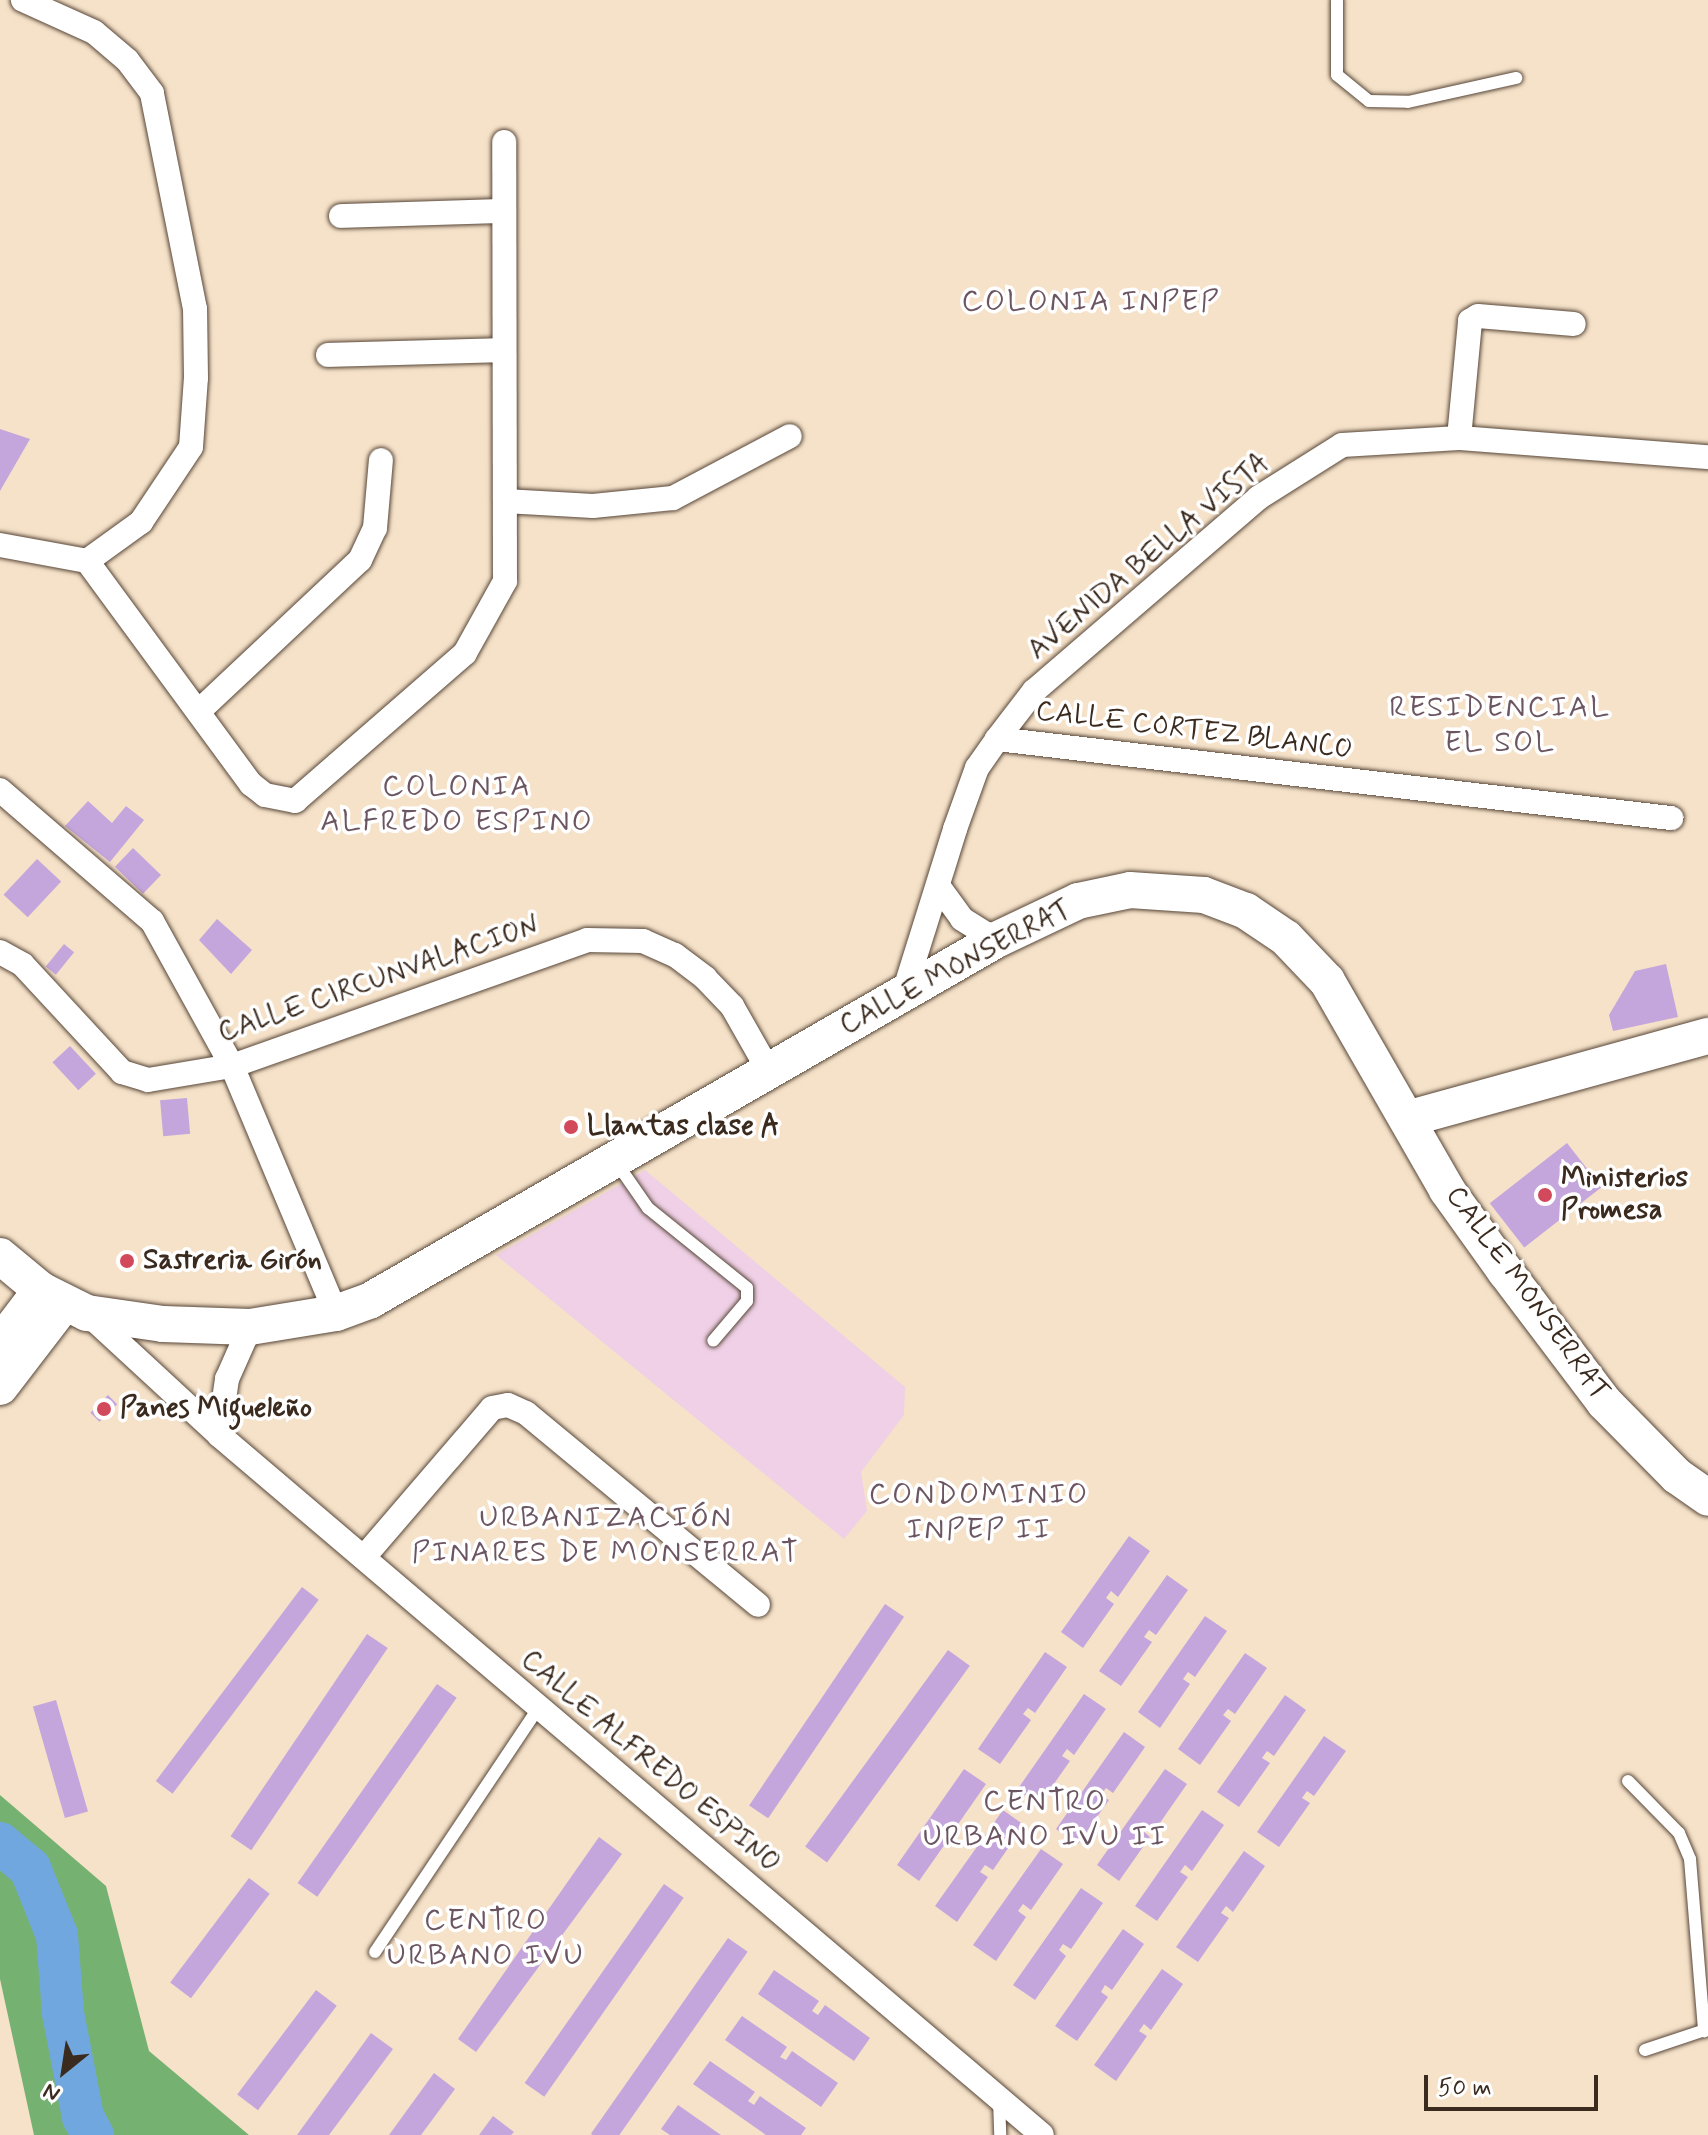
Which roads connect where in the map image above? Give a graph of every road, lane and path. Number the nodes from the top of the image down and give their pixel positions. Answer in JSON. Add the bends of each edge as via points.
{"nodes":[{"id":1,"x":23,"y":0,"type":"edge"},
{"id":2,"x":1337,"y":0,"type":"edge"},
{"id":3,"x":1516,"y":78,"type":"dead end"},
{"id":4,"x":504,"y":142,"type":"dead end"},
{"id":5,"x":504,"y":211,"type":"junction"},
{"id":6,"x":341,"y":216,"type":"dead end"},
{"id":7,"x":1574,"y":324,"type":"dead end"},
{"id":8,"x":504,"y":350,"type":"junction"},
{"id":9,"x":328,"y":355,"type":"dead end"},
{"id":10,"x":790,"y":436,"type":"dead end"},
{"id":11,"x":1459,"y":438,"type":"junction"},
{"id":12,"x":1708,"y":457,"type":"edge"},
{"id":13,"x":381,"y":460,"type":"dead end"},
{"id":14,"x":505,"y":501,"type":"junction"},
{"id":15,"x":0,"y":545,"type":"edge"},
{"id":16,"x":87,"y":561,"type":"junction"},
{"id":17,"x":199,"y":711,"type":"junction"},
{"id":18,"x":997,"y":739,"type":"junction"},
{"id":19,"x":0,"y":790,"type":"edge"},
{"id":20,"x":1671,"y":818,"type":"dead end"},
{"id":21,"x":939,"y":887,"type":"junction"},
{"id":22,"x":996,"y":940,"type":"junction"},
{"id":23,"x":0,"y":952,"type":"edge"},
{"id":24,"x":905,"y":989,"type":"junction"},
{"id":25,"x":1708,"y":1036,"type":"edge"},
{"id":26,"x":232,"y":1066,"type":"junction"},
{"id":27,"x":769,"y":1071,"type":"junction"},
{"id":28,"x":1410,"y":1118,"type":"junction"},
{"id":29,"x":614,"y":1160,"type":"junction"},
{"id":30,"x":0,"y":1256,"type":"edge"},
{"id":31,"x":64,"y":1303,"type":"junction"},
{"id":32,"x":336,"y":1313,"type":"junction"},
{"id":33,"x":250,"y":1327,"type":"junction"},
{"id":34,"x":713,"y":1341,"type":"dead end"},
{"id":35,"x":0,"y":1344,"type":"edge"},
{"id":36,"x":0,"y":1387,"type":"edge"},
{"id":37,"x":219,"y":1435,"type":"junction"},
{"id":38,"x":1708,"y":1498,"type":"edge"},
{"id":39,"x":364,"y":1557,"type":"junction"},
{"id":40,"x":758,"y":1605,"type":"dead end"},
{"id":41,"x":539,"y":1707,"type":"junction"},
{"id":42,"x":1628,"y":1781,"type":"dead end"},
{"id":43,"x":375,"y":1952,"type":"dead end"},
{"id":44,"x":1706,"y":2030,"type":"edge"},
{"id":45,"x":1645,"y":2050,"type":"dead end"},
{"id":46,"x":999,"y":2099,"type":"junction"},
{"id":47,"x":1000,"y":2135,"type":"edge"},
{"id":48,"x":1042,"y":2135,"type":"edge"}],
"edges":[{"from":1,"to":16,"type":"street","via":[[94,32],[127,60],[152,93],[195,309],[191,447],[141,522]]},
{"from":2,"to":3,"type":"lane","via":[[1337,75],[1369,101],[1408,102]]},
{"from":4,"to":5,"type":"street"},
{"from":5,"to":6,"type":"street"},
{"from":5,"to":8,"type":"street"},
{"from":7,"to":11,"type":"street","via":[[1478,316],[1470,321]]},
{"from":8,"to":9,"type":"street"},
{"from":8,"to":14,"type":"street"},
{"from":10,"to":14,"type":"street","via":[[673,498],[608,506]]},
{"from":11,"to":12,"type":"street","name":"AVENIDA BELLA VISTA"},
{"from":11,"to":18,"type":"street","name":"AVENIDA BELLA VISTA","via":[[1342,445],[1258,498],[1034,691]]},
{"from":13,"to":17,"type":"street","via":[[375,528],[360,560]]},
{"from":14,"to":17,"type":"street","via":[[505,581],[465,653],[295,801],[265,795],[251,784]]},
{"from":15,"to":16,"type":"street"},
{"from":16,"to":17,"type":"street"},
{"from":18,"to":20,"type":"street","name":"CALLE CORTEZ BLANCO"},
{"from":18,"to":21,"type":"street","name":"AVENIDA BELLA VISTA","via":[[977,768]]},
{"from":19,"to":26,"type":"street","via":[[152,921]]},
{"from":21,"to":22,"type":"street","via":[[962,919]]},
{"from":21,"to":24,"type":"street","name":"AVENIDA BELLA VISTA"},
{"from":22,"to":24,"type":"street","name":"CALLE MONSERRAT"},
{"from":22,"to":28,"type":"street","name":"CALLE MONSERRAT","via":[[1078,901],[1130,890],[1204,895],[1246,911],[1286,938],[1327,981]]},
{"from":23,"to":26,"type":"street","name":"CALLE CIRCUNVALACION","via":[[23,965],[122,1072],[148,1080]]},
{"from":24,"to":27,"type":"street","name":"CALLE MONSERRAT"},
{"from":25,"to":28,"type":"street"},
{"from":26,"to":27,"type":"street","name":"CALLE CIRCUNVALACION","via":[[587,940],[643,941],[675,955],[732,1006]]},
{"from":26,"to":32,"type":"street"},
{"from":27,"to":29,"type":"street","name":"CALLE MONSERRAT"},
{"from":28,"to":38,"type":"street","name":"CALLE MONSERRAT","via":[[1447,1190],[1584,1377],[1677,1476]]},
{"from":29,"to":32,"type":"street","name":"CALLE MONSERRAT","via":[[371,1300]]},
{"from":29,"to":34,"type":"lane","via":[[648,1208],[747,1288],[747,1301]]},
{"from":30,"to":31,"type":"street"},
{"from":31,"to":33,"type":"street","name":"CALLE MONSERRAT","via":[[163,1324]]},
{"from":31,"to":35,"type":"street"},
{"from":31,"to":36,"type":"street"},
{"from":31,"to":37,"type":"street","name":"CALLE ALFREDO ESPINO"},
{"from":32,"to":33,"type":"street","name":"CALLE MONSERRAT"},
{"from":33,"to":37,"type":"street","via":[[227,1379]]},
{"from":37,"to":39,"type":"street","name":"CALLE ALFREDO ESPINO"},
{"from":39,"to":40,"type":"street","via":[[492,1408],[508,1405],[526,1413]]},
{"from":39,"to":41,"type":"street","name":"CALLE ALFREDO ESPINO"},
{"from":41,"to":43,"type":"lane"},
{"from":41,"to":46,"type":"street","name":"CALLE ALFREDO ESPINO"},
{"from":42,"to":44,"type":"lane","via":[[1679,1833],[1690,1859]]},
{"from":44,"to":45,"type":"lane"},
{"from":46,"to":47,"type":"lane"},
{"from":46,"to":48,"type":"street","name":"CALLE ALFREDO ESPINO"}]}
